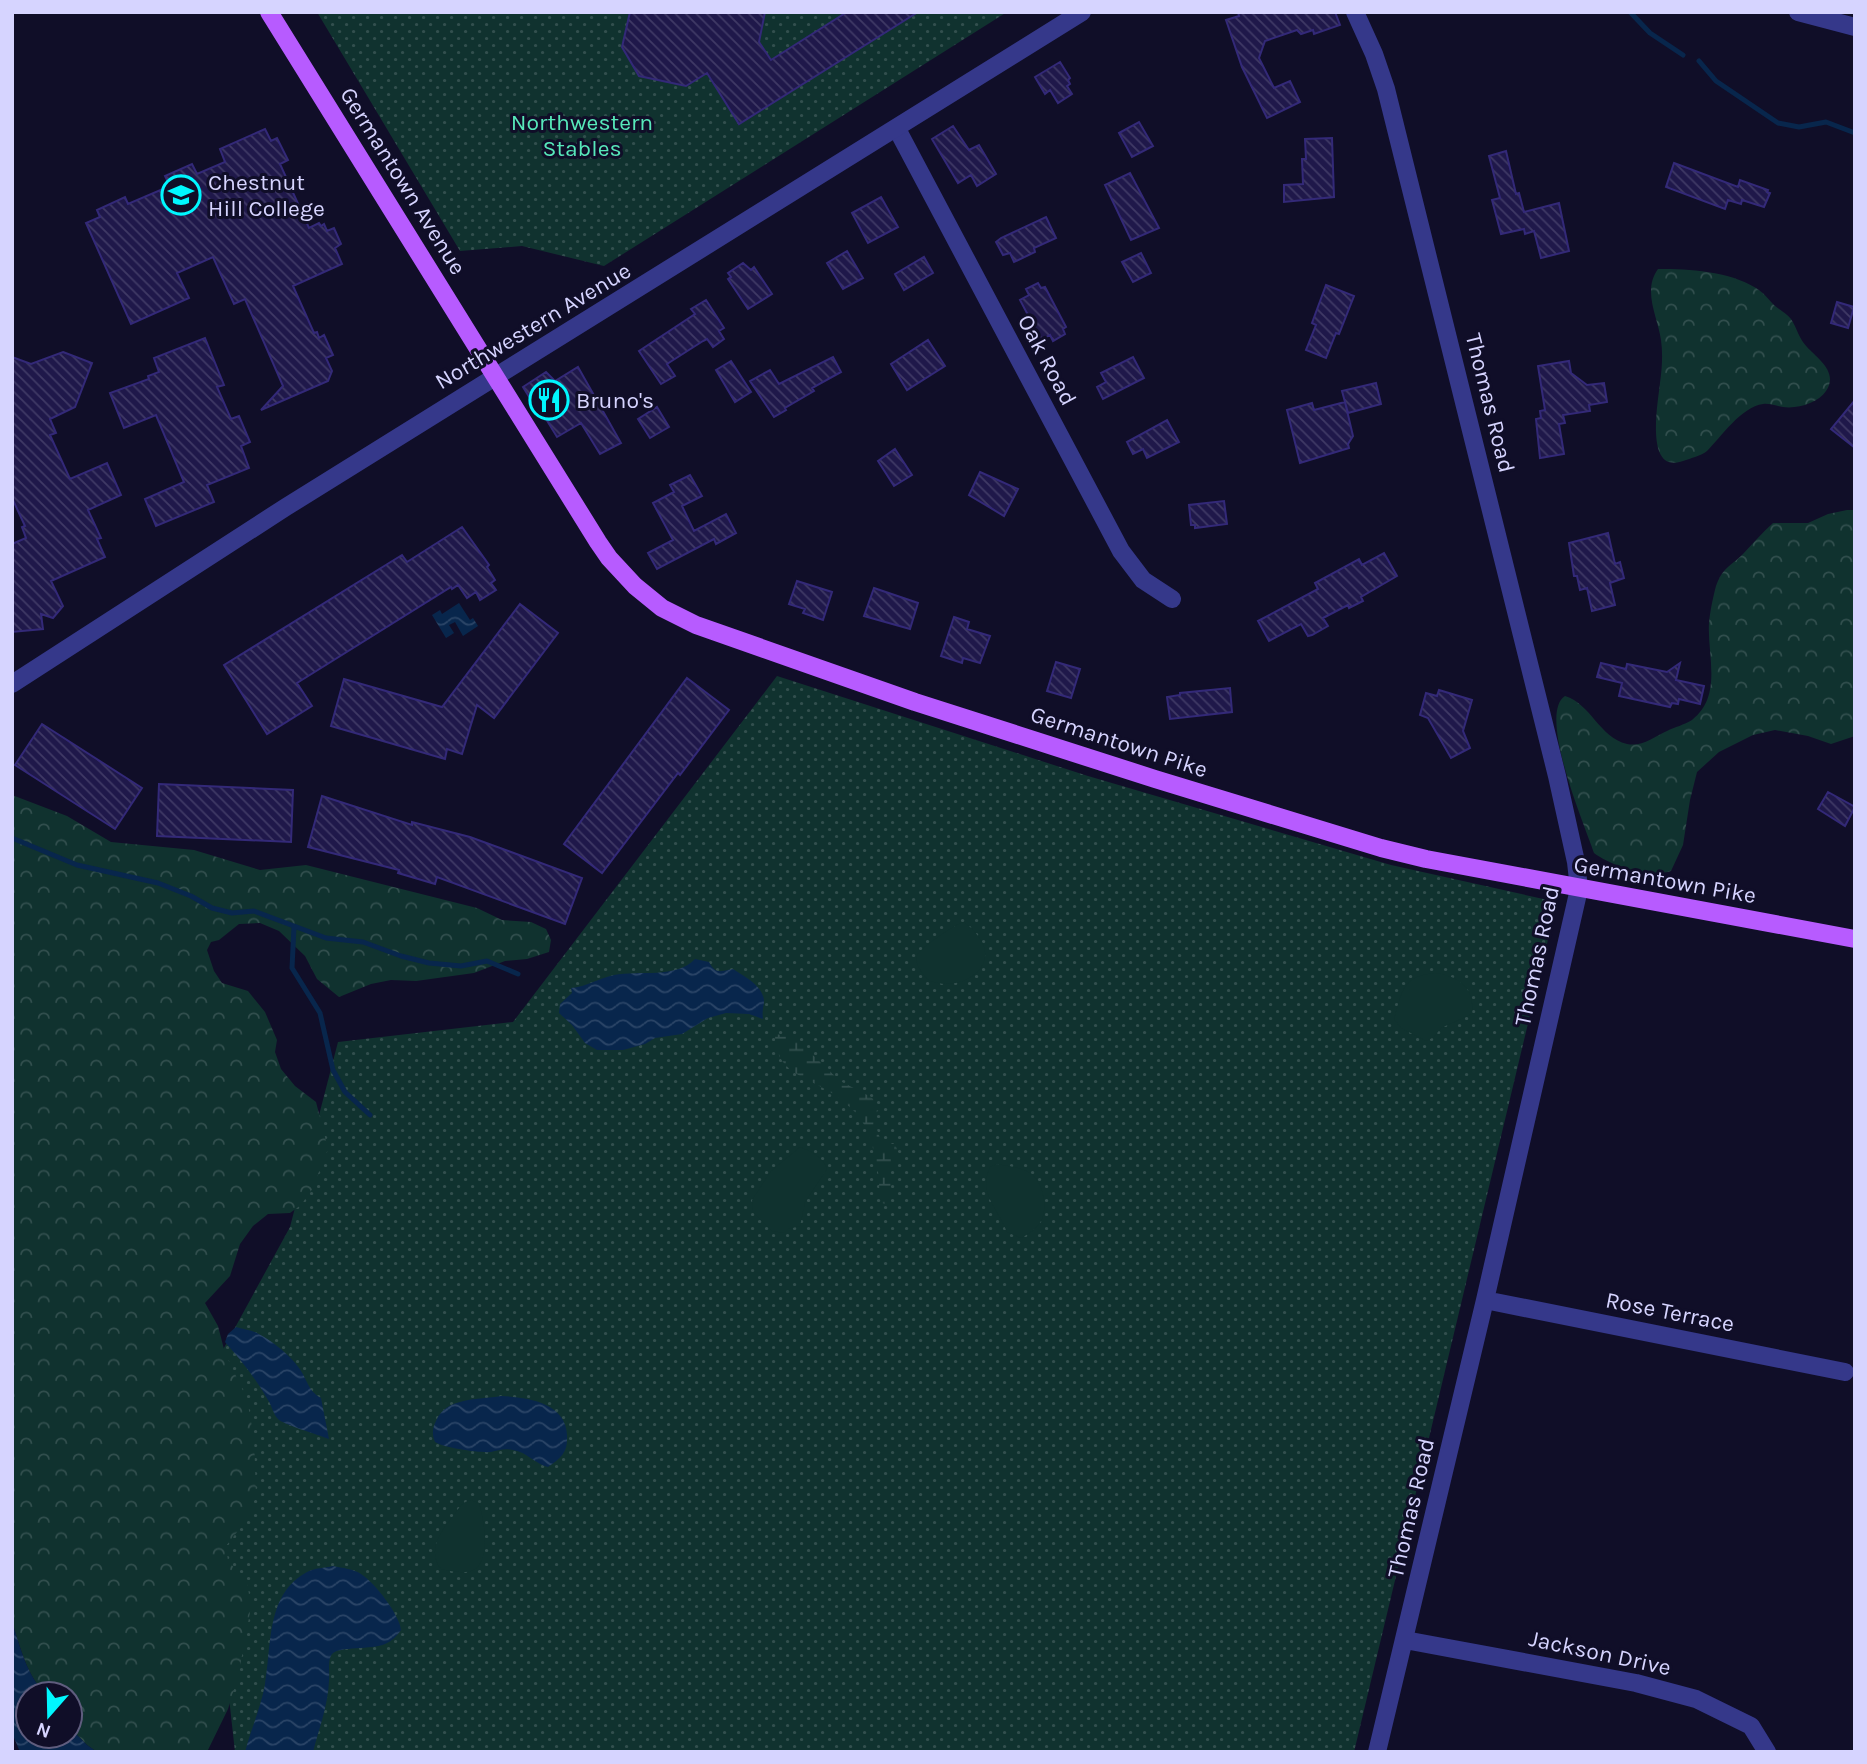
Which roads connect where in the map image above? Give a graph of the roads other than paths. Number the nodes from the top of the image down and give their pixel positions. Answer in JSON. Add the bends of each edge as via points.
{"nodes":[{"id":1,"x":269,"y":12,"type":"edge"},
{"id":2,"x":1082,"y":12,"type":"edge"},
{"id":3,"x":1355,"y":12,"type":"edge"},
{"id":4,"x":1798,"y":12,"type":"edge"},
{"id":5,"x":1855,"y":27,"type":"edge"},
{"id":6,"x":897,"y":129,"type":"junction"},
{"id":7,"x":495,"y":377,"type":"junction"},
{"id":8,"x":1172,"y":600,"type":"dead end"},
{"id":9,"x":12,"y":684,"type":"edge"},
{"id":10,"x":1579,"y":889,"type":"junction"},
{"id":11,"x":1855,"y":939,"type":"edge"},
{"id":12,"x":1485,"y":1300,"type":"junction"},
{"id":13,"x":1845,"y":1371,"type":"dead end"},
{"id":14,"x":1405,"y":1640,"type":"junction"},
{"id":15,"x":1377,"y":1752,"type":"edge"},
{"id":16,"x":1767,"y":1752,"type":"edge"}],
"edges":[{"from":1,"to":7,"type":"main road","name":"Germantown Avenue"},
{"from":2,"to":6,"type":"street","name":"Northwestern Avenue"},
{"from":3,"to":10,"type":"street","name":"Thomas Road","via":[[1386,89],[1553,764]]},
{"from":4,"to":5,"type":"street"},
{"from":6,"to":7,"type":"street","name":"Northwestern Avenue"},
{"from":6,"to":8,"type":"street","name":"Oak Road","via":[[1121,551],[1143,580]]},
{"from":7,"to":9,"type":"street","name":"Northwestern Avenue"},
{"from":7,"to":10,"type":"main road","name":"Germantown Pike","via":[[609,558],[635,586],[679,618],[915,702],[1279,817],[1426,859]]},
{"from":10,"to":11,"type":"main road","name":"Germantown Pike"},
{"from":10,"to":12,"type":"street","name":"Thomas Road"},
{"from":12,"to":13,"type":"street","name":"Rose Terrace"},
{"from":12,"to":14,"type":"street","name":"Thomas Road"},
{"from":14,"to":15,"type":"street","name":"Thomas Road"},
{"from":14,"to":16,"type":"street","name":"Jackson Drive","via":[[1636,1683],[1696,1699],[1751,1726]]}]}
